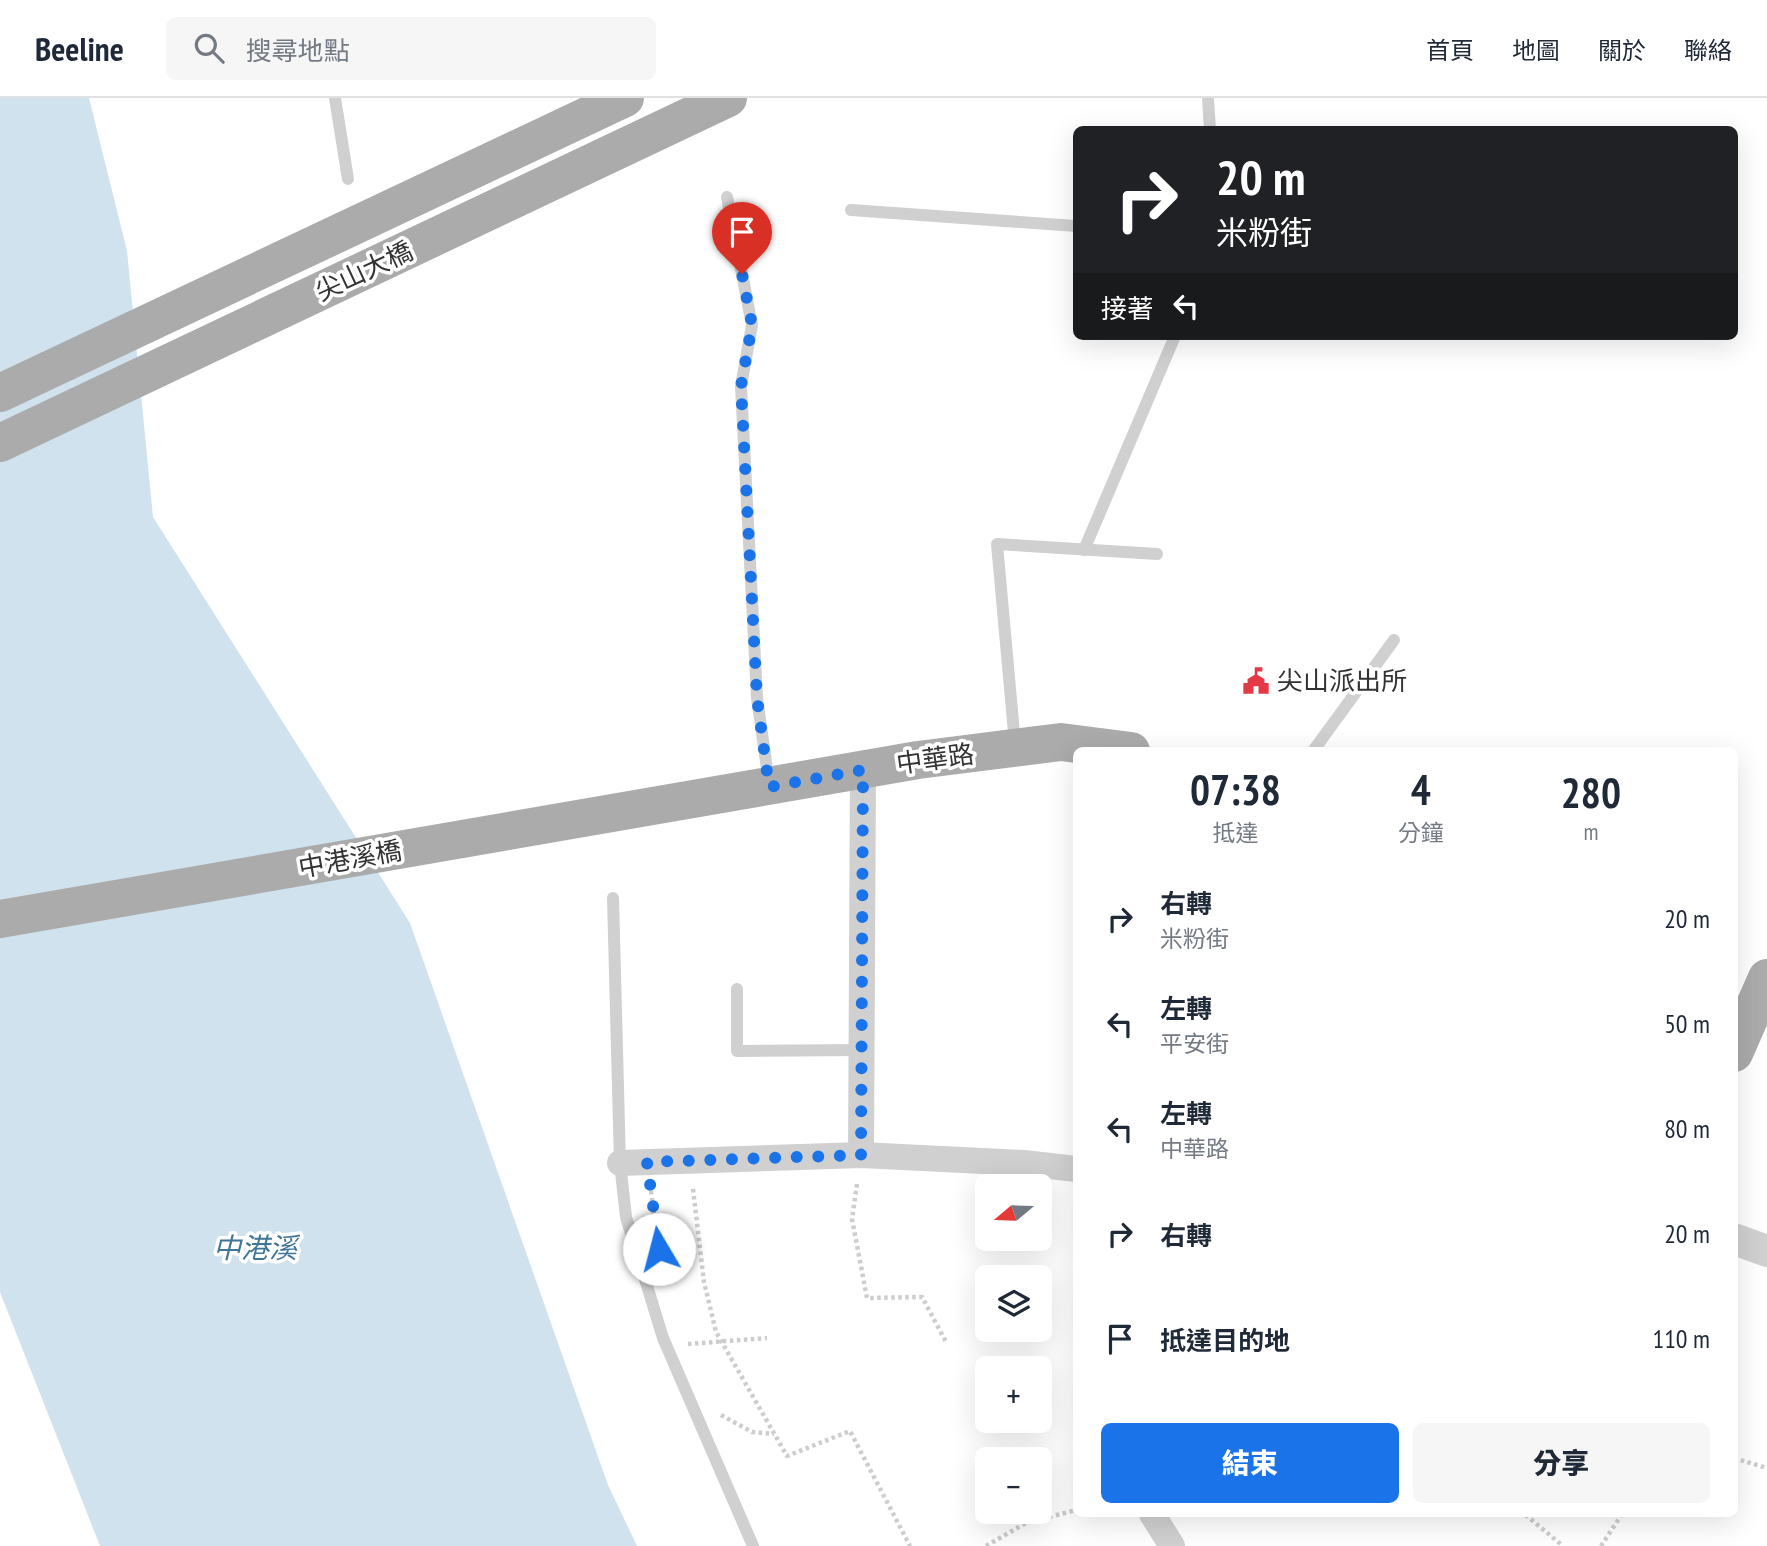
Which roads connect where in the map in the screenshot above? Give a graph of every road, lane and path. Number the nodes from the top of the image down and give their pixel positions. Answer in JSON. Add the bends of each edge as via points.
{"nodes":[{"id":1,"x":335,"y":98,"type":"edge"},
{"id":2,"x":625,"y":98,"type":"edge"},
{"id":3,"x":728,"y":98,"type":"edge"},
{"id":4,"x":1208,"y":98,"type":"edge"},
{"id":5,"x":1210,"y":126,"type":"edge"},
{"id":6,"x":348,"y":179,"type":"dead end"},
{"id":7,"x":727,"y":197,"type":"dead end"},
{"id":8,"x":851,"y":209,"type":"dead end"},
{"id":9,"x":1073,"y":226,"type":"edge"},
{"id":10,"x":1173,"y":340,"type":"edge"},
{"id":11,"x":0,"y":393,"type":"edge"},
{"id":12,"x":0,"y":443,"type":"edge"},
{"id":13,"x":1084,"y":550,"type":"junction"},
{"id":14,"x":1157,"y":554,"type":"dead end"},
{"id":15,"x":1394,"y":640,"type":"dead end"},
{"id":16,"x":1100,"y":747,"type":"edge"},
{"id":17,"x":1316,"y":747,"type":"edge"},
{"id":18,"x":1016,"y":748,"type":"junction"},
{"id":19,"x":863,"y":770,"type":"junction"},
{"id":20,"x":769,"y":787,"type":"junction"},
{"id":21,"x":699,"y":799,"type":"joint"},
{"id":22,"x":613,"y":898,"type":"dead end"},
{"id":23,"x":0,"y":919,"type":"edge"},
{"id":24,"x":1767,"y":978,"type":"edge"},
{"id":25,"x":737,"y":989,"type":"dead end"},
{"id":26,"x":1738,"y":1044,"type":"edge"},
{"id":27,"x":861,"y":1050,"type":"junction"},
{"id":28,"x":861,"y":1155,"type":"junction"},
{"id":29,"x":690,"y":1161,"type":"junction"},
{"id":30,"x":647,"y":1162,"type":"junction"},
{"id":31,"x":620,"y":1163,"type":"junction"},
{"id":32,"x":1073,"y":1168,"type":"edge"},
{"id":33,"x":1738,"y":1240,"type":"edge"},
{"id":34,"x":659,"y":1249,"type":"dead end"},
{"id":35,"x":1767,"y":1251,"type":"edge"},
{"id":36,"x":682,"y":1333,"type":"dead end"},
{"id":37,"x":767,"y":1338,"type":"dead end"},
{"id":38,"x":720,"y":1341,"type":"junction"},
{"id":39,"x":946,"y":1342,"type":"dead end"},
{"id":40,"x":686,"y":1345,"type":"junction"},
{"id":41,"x":691,"y":1356,"type":"dead end"},
{"id":42,"x":716,"y":1412,"type":"dead end"},
{"id":43,"x":775,"y":1434,"type":"junction"},
{"id":44,"x":1738,"y":1459,"type":"edge"},
{"id":45,"x":1767,"y":1468,"type":"edge"},
{"id":46,"x":1073,"y":1511,"type":"edge"},
{"id":47,"x":1154,"y":1517,"type":"edge"},
{"id":48,"x":1528,"y":1517,"type":"edge"},
{"id":49,"x":1620,"y":1517,"type":"edge"},
{"id":50,"x":752,"y":1546,"type":"edge"},
{"id":51,"x":910,"y":1546,"type":"edge"},
{"id":52,"x":986,"y":1546,"type":"edge"},
{"id":53,"x":1172,"y":1546,"type":"edge"},
{"id":54,"x":1563,"y":1546,"type":"edge"},
{"id":55,"x":1601,"y":1546,"type":"edge"}],
"edges":[{"from":1,"to":6,"type":"lane"},
{"from":2,"to":11,"type":"main road","name":"尖山大橋"},
{"from":3,"to":12,"type":"main road","name":"尖山大橋"},
{"from":4,"to":5,"type":"lane"},
{"from":7,"to":20,"type":"lane","via":[[752,325],[741,386],[757,698]]},
{"from":8,"to":9,"type":"lane"},
{"from":10,"to":13,"type":"lane"},
{"from":13,"to":14,"type":"lane"},
{"from":13,"to":18,"type":"lane","via":[[997,544]]},
{"from":15,"to":17,"type":"lane"},
{"from":16,"to":18,"type":"main road","name":"中華路","via":[[1061,742]]},
{"from":18,"to":19,"type":"main road","name":"中華路"},
{"from":19,"to":20,"type":"main road","name":"中華路"},
{"from":19,"to":27,"type":"street"},
{"from":20,"to":21,"type":"main road","name":"中華路"},
{"from":21,"to":23,"type":"main road","name":"中港溪橋"},
{"from":22,"to":31,"type":"lane"},
{"from":24,"to":26,"type":"main road"},
{"from":25,"to":27,"type":"lane","via":[[737,1051]]},
{"from":27,"to":28,"type":"street"},
{"from":28,"to":29,"type":"street"},
{"from":28,"to":32,"type":"street"},
{"from":28,"to":39,"type":"path","via":[[852,1219],[867,1298],[922,1297]]},
{"from":29,"to":30,"type":"street"},
{"from":29,"to":38,"type":"path","via":[[704,1282]]},
{"from":30,"to":31,"type":"street"},
{"from":30,"to":34,"type":"path"},
{"from":31,"to":50,"type":"lane","via":[[626,1217],[663,1338]]},
{"from":33,"to":35,"type":"street"},
{"from":36,"to":40,"type":"path"},
{"from":37,"to":38,"type":"path"},
{"from":38,"to":40,"type":"path"},
{"from":38,"to":43,"type":"path"},
{"from":40,"to":41,"type":"path"},
{"from":42,"to":43,"type":"path","via":[[752,1432]]},
{"from":43,"to":51,"type":"path","via":[[787,1456],[850,1431]]},
{"from":44,"to":45,"type":"path"},
{"from":46,"to":52,"type":"path","via":[[1026,1523]]},
{"from":47,"to":53,"type":"street"},
{"from":48,"to":54,"type":"path"},
{"from":49,"to":55,"type":"path"}]}
